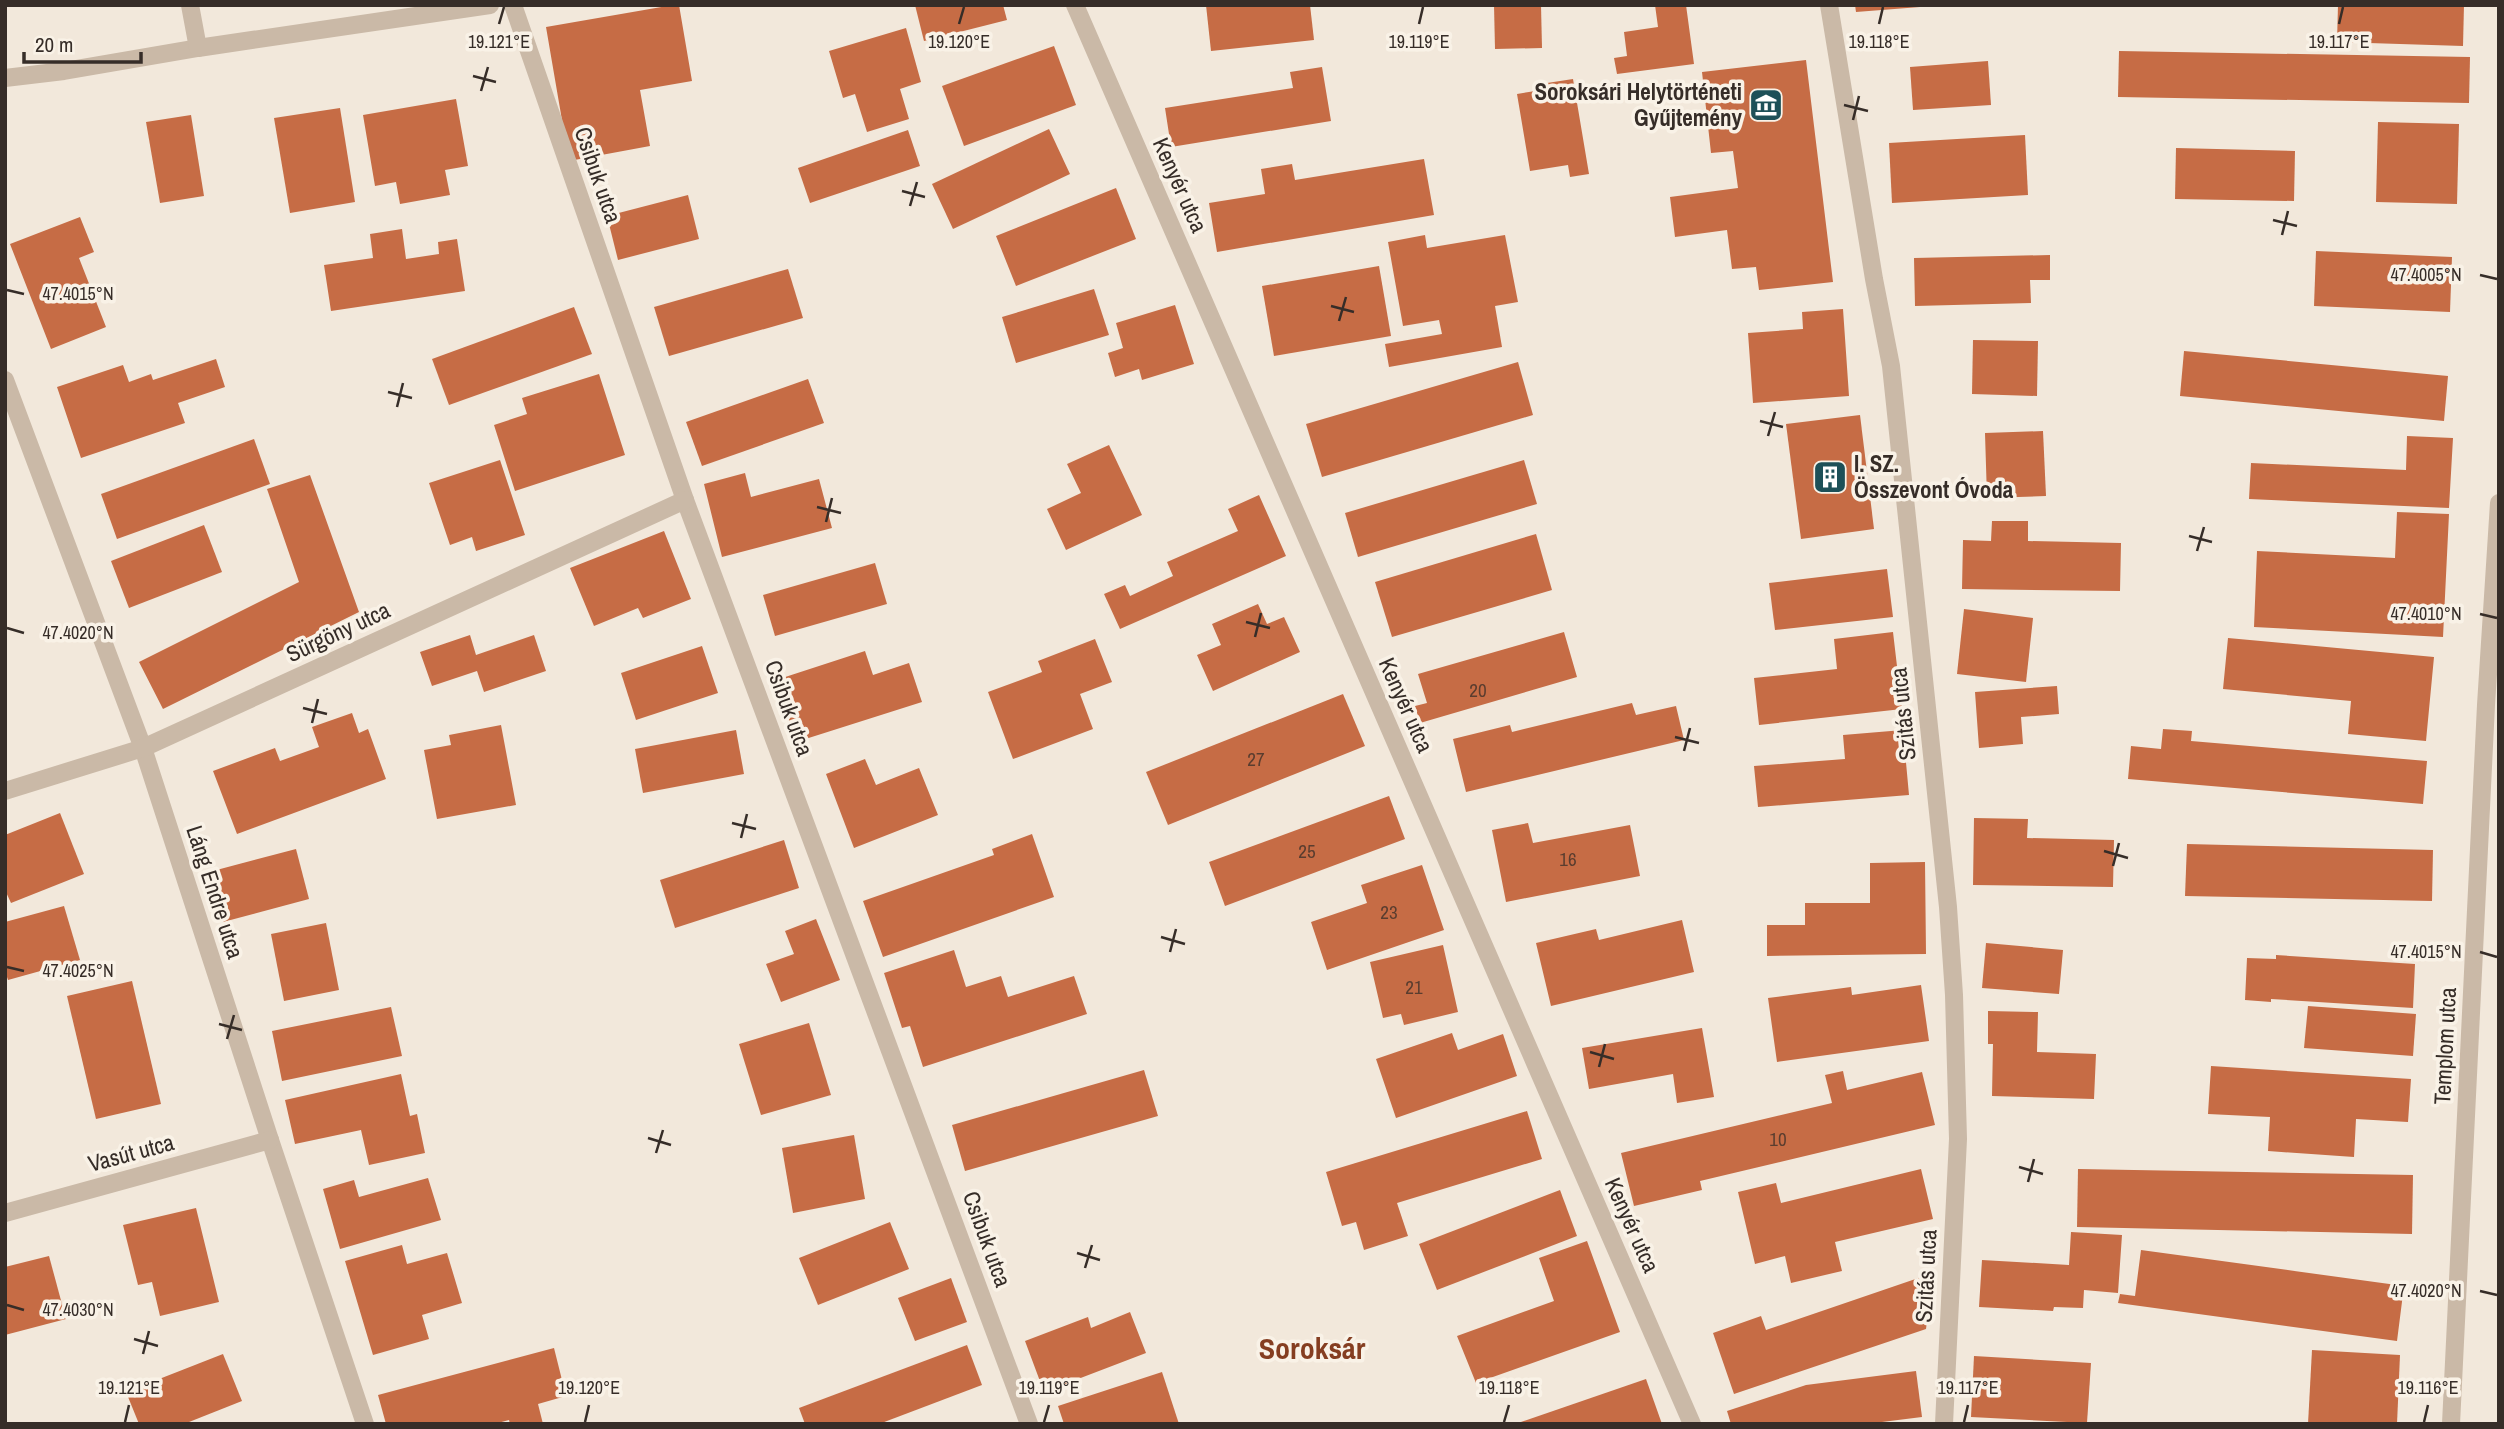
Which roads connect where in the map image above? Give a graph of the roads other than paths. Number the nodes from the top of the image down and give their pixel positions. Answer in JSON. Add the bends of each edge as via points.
{"nodes":[{"id":1,"x":190,"y":5,"type":"edge"},
{"id":2,"x":490,"y":5,"type":"edge"},
{"id":3,"x":513,"y":5,"type":"edge"},
{"id":4,"x":1075,"y":5,"type":"edge"},
{"id":5,"x":1829,"y":5,"type":"edge"},
{"id":6,"x":198,"y":48,"type":"junction"},
{"id":7,"x":5,"y":78,"type":"edge"},
{"id":8,"x":5,"y":380,"type":"edge"},
{"id":9,"x":685,"y":500,"type":"junction"},
{"id":10,"x":2499,"y":503,"type":"edge"},
{"id":11,"x":143,"y":748,"type":"junction"},
{"id":12,"x":5,"y":791,"type":"edge"},
{"id":13,"x":270,"y":1140,"type":"junction"},
{"id":14,"x":5,"y":1213,"type":"edge"},
{"id":15,"x":365,"y":1424,"type":"edge"},
{"id":16,"x":1029,"y":1424,"type":"edge"},
{"id":17,"x":1692,"y":1424,"type":"edge"},
{"id":18,"x":1944,"y":1424,"type":"edge"},
{"id":19,"x":2451,"y":1424,"type":"edge"}],
"edges":[{"from":1,"to":6,"type":"street"},
{"from":2,"to":6,"type":"street"},
{"from":3,"to":9,"type":"street","name":"Csibuk utca"},
{"from":4,"to":17,"type":"street","name":"Kenyér utca"},
{"from":5,"to":18,"type":"street","name":"Szitás utca","via":[[1891,366],[1948,907],[1958,1139]]},
{"from":6,"to":7,"type":"street"},
{"from":8,"to":11,"type":"street","name":"Láng Endre utca"},
{"from":9,"to":11,"type":"street","name":"Sürgöny utca"},
{"from":9,"to":16,"type":"street","name":"Csibuk utca"},
{"from":10,"to":19,"type":"street","name":"Templom utca"},
{"from":11,"to":12,"type":"street","name":"Sürgöny utca"},
{"from":11,"to":13,"type":"street","name":"Láng Endre utca"},
{"from":13,"to":14,"type":"street","name":"Vasút utca"},
{"from":13,"to":15,"type":"street","name":"Láng Endre utca"}]}
